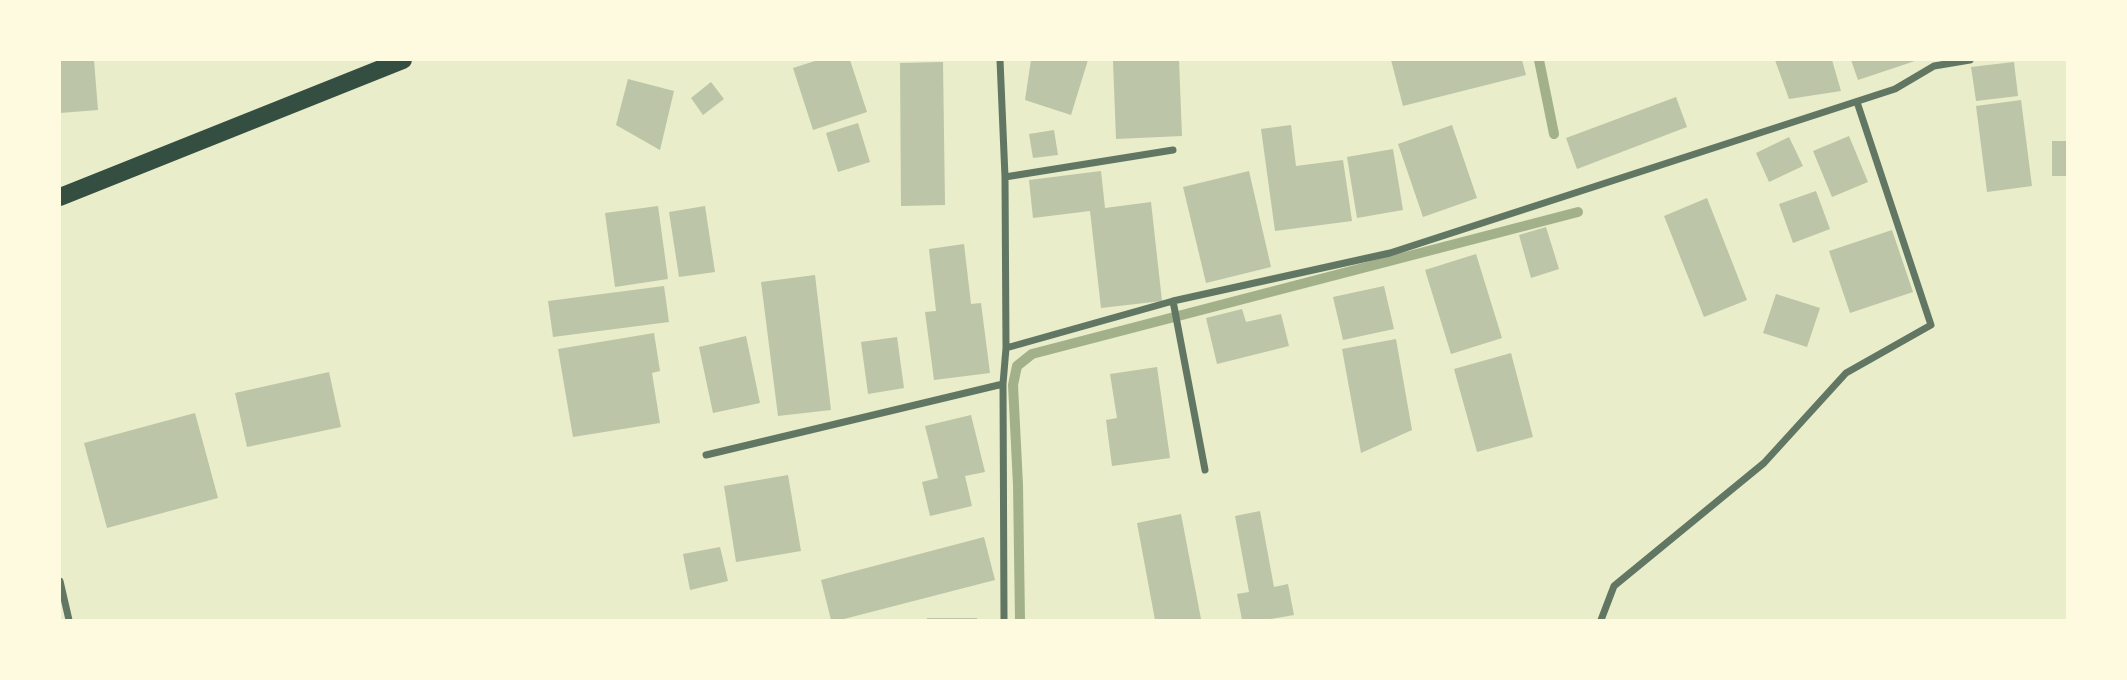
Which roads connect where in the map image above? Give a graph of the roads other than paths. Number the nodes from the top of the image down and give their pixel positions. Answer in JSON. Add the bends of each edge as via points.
{"nodes":[{"id":1,"x":403,"y":60,"type":"edge"},
{"id":2,"x":1000,"y":60,"type":"edge"},
{"id":3,"x":1970,"y":60,"type":"edge"},
{"id":4,"x":1934,"y":63,"type":"edge"},
{"id":5,"x":1857,"y":102,"type":"junction"},
{"id":6,"x":1173,"y":150,"type":"dead end"},
{"id":7,"x":1005,"y":177,"type":"junction"},
{"id":8,"x":60,"y":197,"type":"edge"},
{"id":9,"x":1174,"y":302,"type":"junction"},
{"id":10,"x":1006,"y":348,"type":"junction"},
{"id":11,"x":1003,"y":384,"type":"junction"},
{"id":12,"x":706,"y":455,"type":"dead end"},
{"id":13,"x":1205,"y":470,"type":"dead end"},
{"id":14,"x":60,"y":581,"type":"edge"},
{"id":15,"x":69,"y":621,"type":"edge"},
{"id":16,"x":1004,"y":621,"type":"edge"},
{"id":17,"x":1601,"y":621,"type":"edge"}],
"edges":[{"from":1,"to":8,"type":"main road"},
{"from":2,"to":7,"type":"street"},
{"from":3,"to":4,"type":"street"},
{"from":4,"to":5,"type":"street","via":[[1895,89]]},
{"from":5,"to":9,"type":"street","via":[[1390,253]]},
{"from":5,"to":17,"type":"street","via":[[1931,326],[1846,373],[1764,463],[1614,586]]},
{"from":6,"to":7,"type":"street"},
{"from":7,"to":10,"type":"street"},
{"from":9,"to":10,"type":"street"},
{"from":9,"to":13,"type":"street"},
{"from":10,"to":11,"type":"street"},
{"from":11,"to":12,"type":"street"},
{"from":11,"to":16,"type":"street"},
{"from":14,"to":15,"type":"street"}]}
